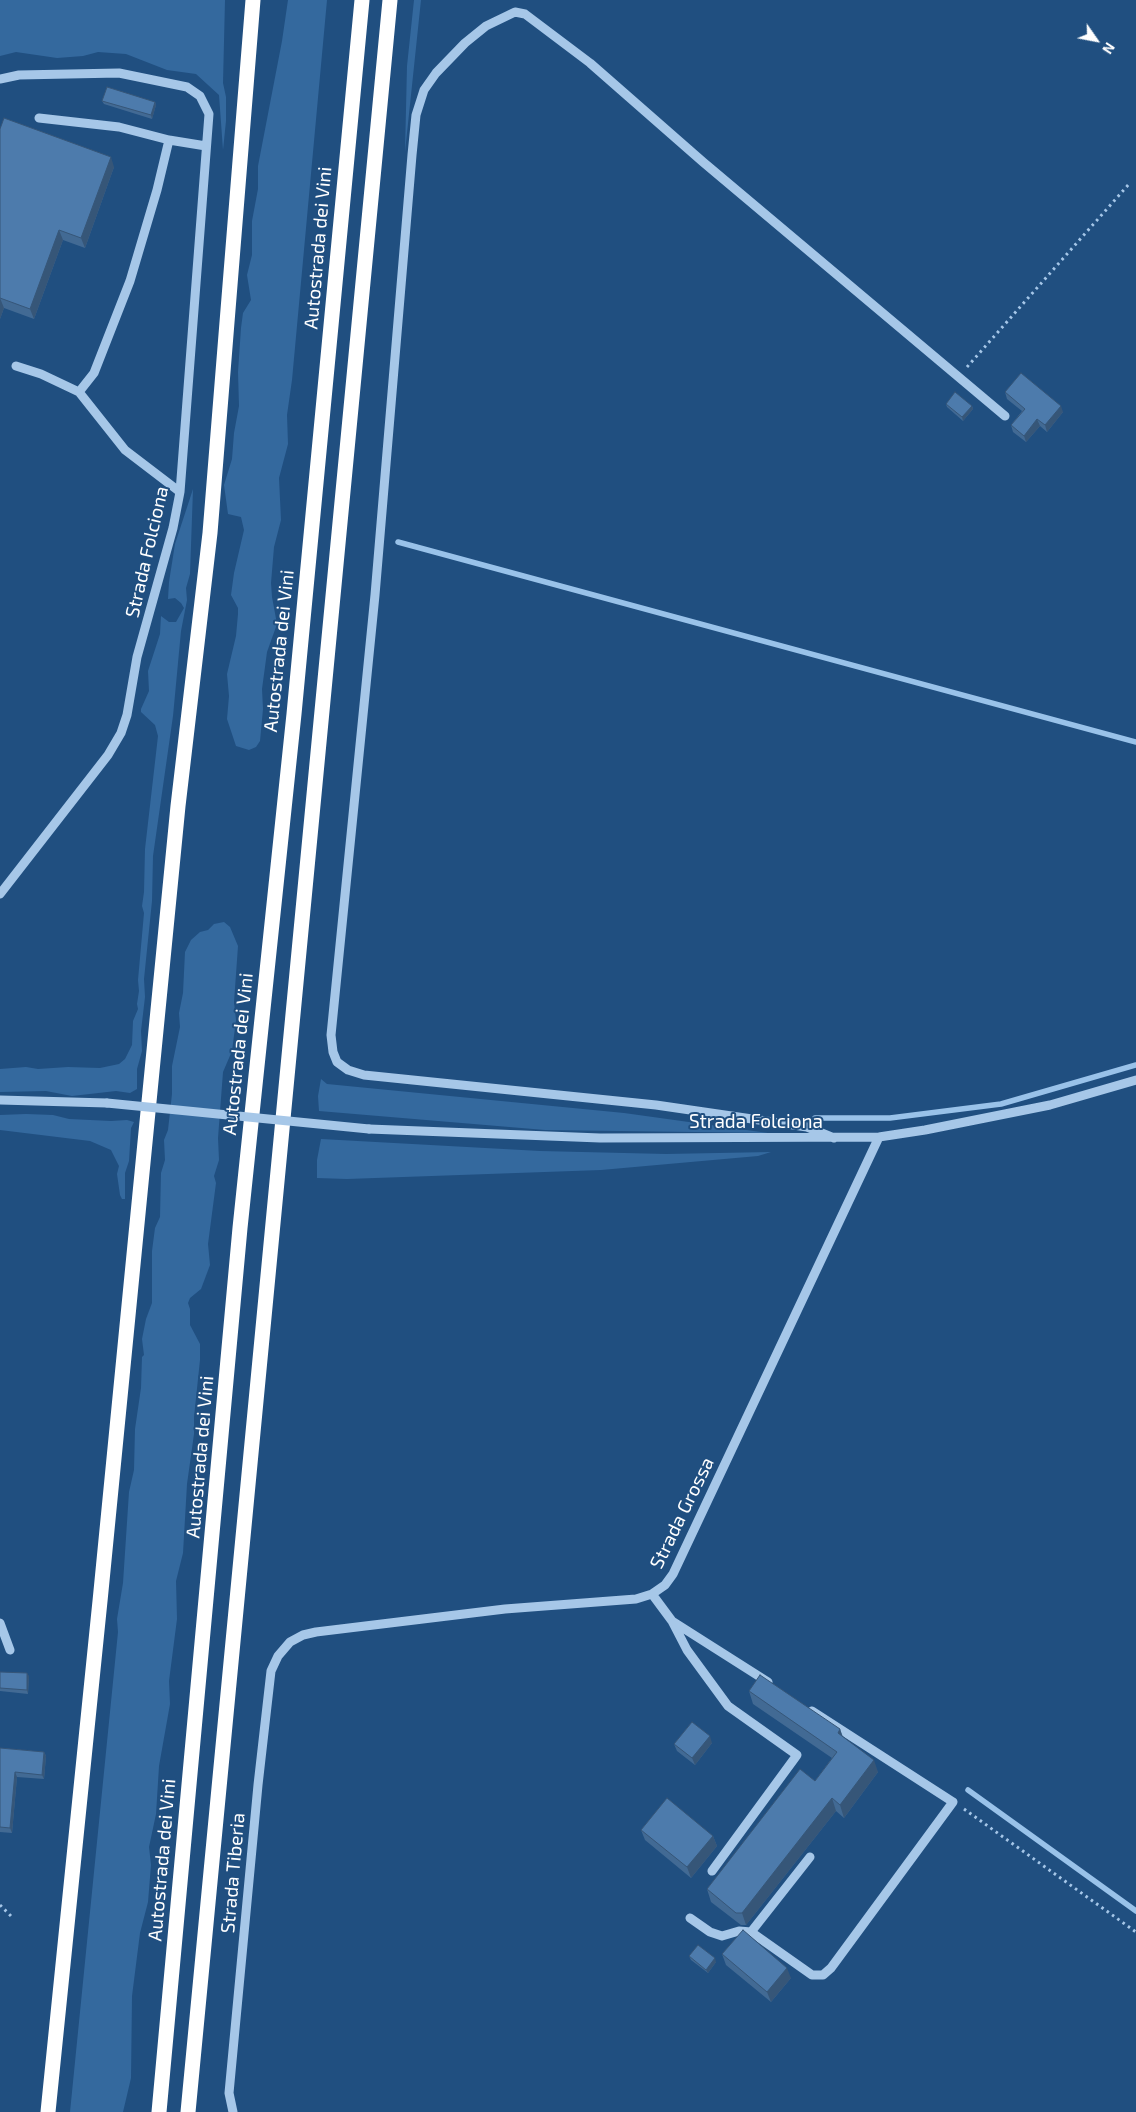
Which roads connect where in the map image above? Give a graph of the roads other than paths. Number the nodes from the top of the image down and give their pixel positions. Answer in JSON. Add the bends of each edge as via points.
{"nodes":[{"id":1,"x":254,"y":0,"type":"edge"},
{"id":2,"x":362,"y":0,"type":"edge"},
{"id":3,"x":390,"y":0,"type":"edge"},
{"id":4,"x":0,"y":79,"type":"edge"},
{"id":5,"x":39,"y":118,"type":"dead end"},
{"id":6,"x":169,"y":140,"type":"junction"},
{"id":7,"x":206,"y":146,"type":"junction"},
{"id":8,"x":16,"y":366,"type":"dead end"},
{"id":9,"x":79,"y":392,"type":"junction"},
{"id":10,"x":1005,"y":416,"type":"dead end"},
{"id":11,"x":180,"y":492,"type":"junction"},
{"id":12,"x":0,"y":894,"type":"edge"},
{"id":13,"x":1136,"y":1080,"type":"edge"},
{"id":14,"x":0,"y":1100,"type":"edge"},
{"id":15,"x":879,"y":1136,"type":"junction"},
{"id":16,"x":834,"y":1138,"type":"junction"},
{"id":17,"x":652,"y":1594,"type":"junction"},
{"id":18,"x":672,"y":1621,"type":"junction"},
{"id":19,"x":0,"y":1623,"type":"edge"},
{"id":20,"x":290,"y":1642,"type":"joint"},
{"id":21,"x":10,"y":1650,"type":"dead end"},
{"id":22,"x":780,"y":1690,"type":"edge"},
{"id":23,"x":804,"y":1706,"type":"edge"},
{"id":24,"x":810,"y":1857,"type":"dead end"},
{"id":25,"x":712,"y":1871,"type":"dead end"},
{"id":26,"x":690,"y":1918,"type":"dead end"},
{"id":27,"x":751,"y":1932,"type":"junction"},
{"id":28,"x":48,"y":2112,"type":"edge"},
{"id":29,"x":159,"y":2112,"type":"edge"},
{"id":30,"x":188,"y":2112,"type":"edge"},
{"id":31,"x":233,"y":2112,"type":"edge"}],
"edges":[{"from":1,"to":28,"type":"highway","via":[[210,533],[178,806]]},
{"from":2,"to":29,"type":"highway","name":"Autostrada dei Vini","via":[[296,694],[240,1228]]},
{"from":3,"to":30,"type":"highway"},
{"from":4,"to":7,"type":"street","name":"Strada Folciona","via":[[19,75],[119,73],[187,87],[200,96],[209,114]]},
{"from":5,"to":6,"type":"street","via":[[119,127]]},
{"from":6,"to":7,"type":"street"},
{"from":6,"to":9,"type":"street","via":[[130,281],[94,373]]},
{"from":7,"to":11,"type":"street","name":"Strada Folciona"},
{"from":8,"to":9,"type":"street","via":[[42,374]]},
{"from":9,"to":11,"type":"street","via":[[125,450]]},
{"from":10,"to":16,"type":"street","via":[[590,63],[525,14],[515,12],[486,26],[465,43],[424,90],[416,115],[412,156],[375,595],[331,1035],[332,1052],[337,1062],[348,1070],[364,1075],[656,1105],[807,1127]]},
{"from":11,"to":12,"type":"street","name":"Strada Folciona","via":[[121,733],[86,785]]},
{"from":13,"to":15,"type":"street","name":"Strada Folciona","via":[[1050,1105]]},
{"from":14,"to":16,"type":"street","name":"Strada Folciona","bridge":true,"via":[[107,1103],[369,1129],[600,1138]]},
{"from":15,"to":16,"type":"street","name":"Strada Folciona"},
{"from":15,"to":17,"type":"street","name":"Strada Grossa","via":[[673,1574]]},
{"from":17,"to":18,"type":"street"},
{"from":17,"to":20,"type":"street","name":"Strada Grossa","via":[[636,1599],[505,1609],[316,1632]]},
{"from":18,"to":22,"type":"street"},
{"from":18,"to":25,"type":"street","via":[[687,1650],[728,1706],[797,1755]]},
{"from":19,"to":21,"type":"street"},
{"from":20,"to":31,"type":"street","name":"Strada Tiberia","via":[[271,1671],[229,2093]]},
{"from":23,"to":27,"type":"street","via":[[953,1802],[823,1975],[812,1975]]},
{"from":24,"to":27,"type":"street"},
{"from":26,"to":27,"type":"street","via":[[722,1936],[739,1931]]}]}
